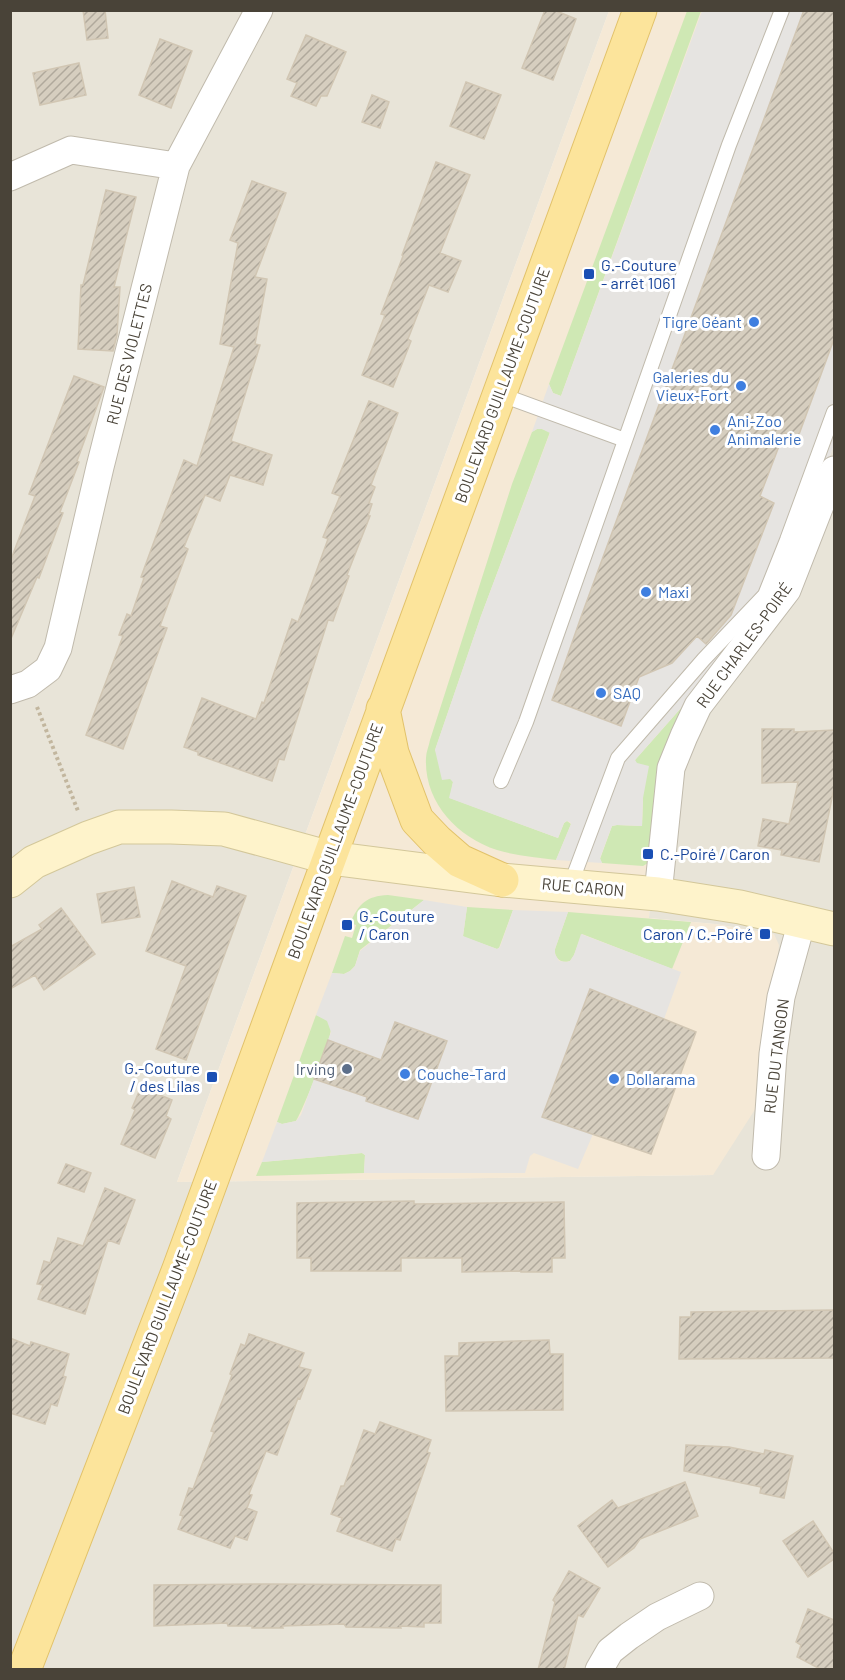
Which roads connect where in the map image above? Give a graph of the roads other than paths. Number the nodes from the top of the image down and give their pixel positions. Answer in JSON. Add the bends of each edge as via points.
{"nodes":[{"id":1,"x":259,"y":10,"type":"edge"},
{"id":2,"x":640,"y":10,"type":"edge"},
{"id":3,"x":782,"y":10,"type":"edge"},
{"id":4,"x":176,"y":166,"type":"junction"},
{"id":5,"x":10,"y":177,"type":"edge"},
{"id":6,"x":499,"y":394,"type":"junction"},
{"id":7,"x":834,"y":412,"type":"edge"},
{"id":8,"x":625,"y":440,"type":"junction"},
{"id":9,"x":834,"y":470,"type":"edge"},
{"id":10,"x":19,"y":687,"type":"edge"},
{"id":11,"x":383,"y":709,"type":"junction"},
{"id":12,"x":501,"y":780,"type":"dead end"},
{"id":13,"x":330,"y":858,"type":"junction"},
{"id":14,"x":502,"y":880,"type":"junction"},
{"id":15,"x":10,"y":881,"type":"edge"},
{"id":16,"x":570,"y":886,"type":"junction"},
{"id":17,"x":658,"y":894,"type":"junction"},
{"id":18,"x":802,"y":921,"type":"junction"},
{"id":19,"x":834,"y":929,"type":"edge"},
{"id":20,"x":766,"y":1156,"type":"dead end"},
{"id":21,"x":700,"y":1596,"type":"dead end"},
{"id":22,"x":24,"y":1670,"type":"edge"},
{"id":23,"x":599,"y":1670,"type":"edge"}],
"edges":[{"from":1,"to":4,"type":"street","name":"RUE DES VIOLETTES"},
{"from":2,"to":6,"type":"main road","name":"BOULEVARD GUILLAUME-COUTURE"},
{"from":3,"to":8,"type":"lane","via":[[729,145]]},
{"from":4,"to":5,"type":"street","via":[[71,150]]},
{"from":4,"to":10,"type":"street","name":"RUE DES VIOLETTES","via":[[58,648],[48,669]]},
{"from":6,"to":8,"type":"lane"},
{"from":6,"to":11,"type":"main road","name":"BOULEVARD GUILLAUME-COUTURE"},
{"from":7,"to":16,"type":"lane","via":[[765,595],[704,658],[618,758]]},
{"from":8,"to":12,"type":"lane","via":[[526,722]]},
{"from":9,"to":17,"type":"street","name":"RUE CHARLES-POIRÉ","via":[[787,590],[698,706],[684,736],[671,768]]},
{"from":11,"to":13,"type":"main road","name":"BOULEVARD GUILLAUME-COUTURE"},
{"from":11,"to":14,"type":"main road","via":[[392,753],[417,820],[460,861]]},
{"from":13,"to":14,"type":"street","name":"RUE CARON"},
{"from":13,"to":15,"type":"street","name":"RUE CARON","via":[[224,829],[119,827],[34,862]]},
{"from":13,"to":22,"type":"main road","name":"BOULEVARD GUILLAUME-COUTURE","via":[[179,1269]]},
{"from":14,"to":16,"type":"street","name":"RUE CARON"},
{"from":16,"to":17,"type":"street","name":"RUE CARON"},
{"from":17,"to":18,"type":"street","name":"RUE CARON"},
{"from":18,"to":19,"type":"street","name":"RUE CARON"},
{"from":18,"to":20,"type":"street","name":"RUE DU TANGON","via":[[780,1008]]},
{"from":21,"to":23,"type":"street","via":[[629,1636],[610,1651]]}]}
